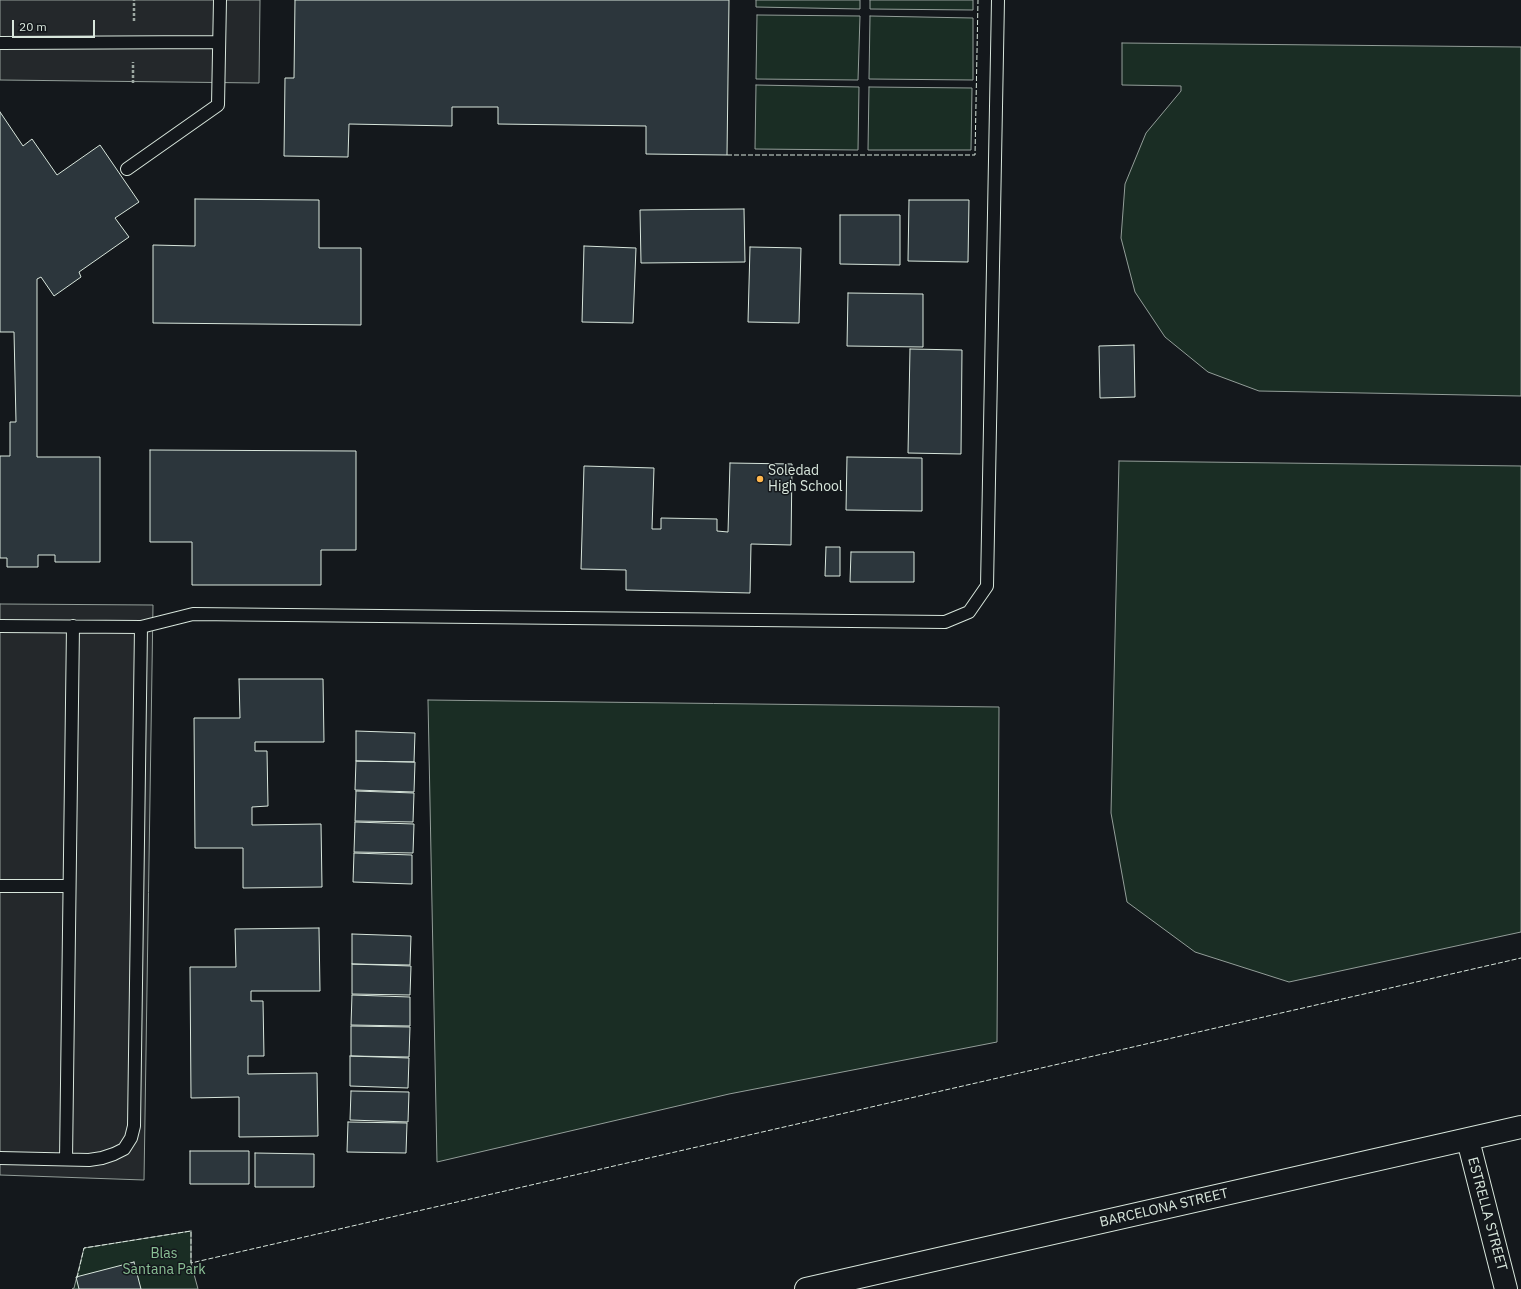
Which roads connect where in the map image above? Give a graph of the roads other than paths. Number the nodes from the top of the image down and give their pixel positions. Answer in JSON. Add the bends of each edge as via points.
{"nodes":[{"id":1,"x":220,"y":0,"type":"edge"},
{"id":2,"x":998,"y":0,"type":"edge"},
{"id":3,"x":219,"y":42,"type":"junction"},
{"id":4,"x":0,"y":43,"type":"edge"},
{"id":5,"x":128,"y":169,"type":"dead end"},
{"id":6,"x":0,"y":626,"type":"edge"},
{"id":7,"x":72,"y":626,"type":"junction"},
{"id":8,"x":141,"y":627,"type":"junction"},
{"id":9,"x":0,"y":886,"type":"edge"},
{"id":10,"x":69,"y":886,"type":"junction"},
{"id":11,"x":1521,"y":1127,"type":"edge"},
{"id":12,"x":1468,"y":1140,"type":"junction"},
{"id":13,"x":0,"y":1158,"type":"edge"},
{"id":14,"x":66,"y":1159,"type":"junction"},
{"id":15,"x":806,"y":1289,"type":"edge"},
{"id":16,"x":1506,"y":1289,"type":"edge"}],
"edges":[{"from":1,"to":3,"type":"lane"},
{"from":2,"to":8,"type":"lane","via":[[987,586],[969,612],[945,622],[193,614]]},
{"from":3,"to":4,"type":"lane"},
{"from":3,"to":5,"type":"lane","via":[[218,105]]},
{"from":6,"to":7,"type":"lane"},
{"from":7,"to":8,"type":"lane"},
{"from":7,"to":10,"type":"lane"},
{"from":8,"to":14,"type":"lane","via":[[134,1126],[131,1138],[124,1148],[114,1154],[102,1158]]},
{"from":9,"to":10,"type":"lane"},
{"from":10,"to":14,"type":"lane"},
{"from":11,"to":12,"type":"street","name":"BARCELONA STREET"},
{"from":12,"to":15,"type":"street","name":"BARCELONA STREET"},
{"from":12,"to":16,"type":"street","name":"ESTRELLA STREET"},
{"from":13,"to":14,"type":"lane"}]}
